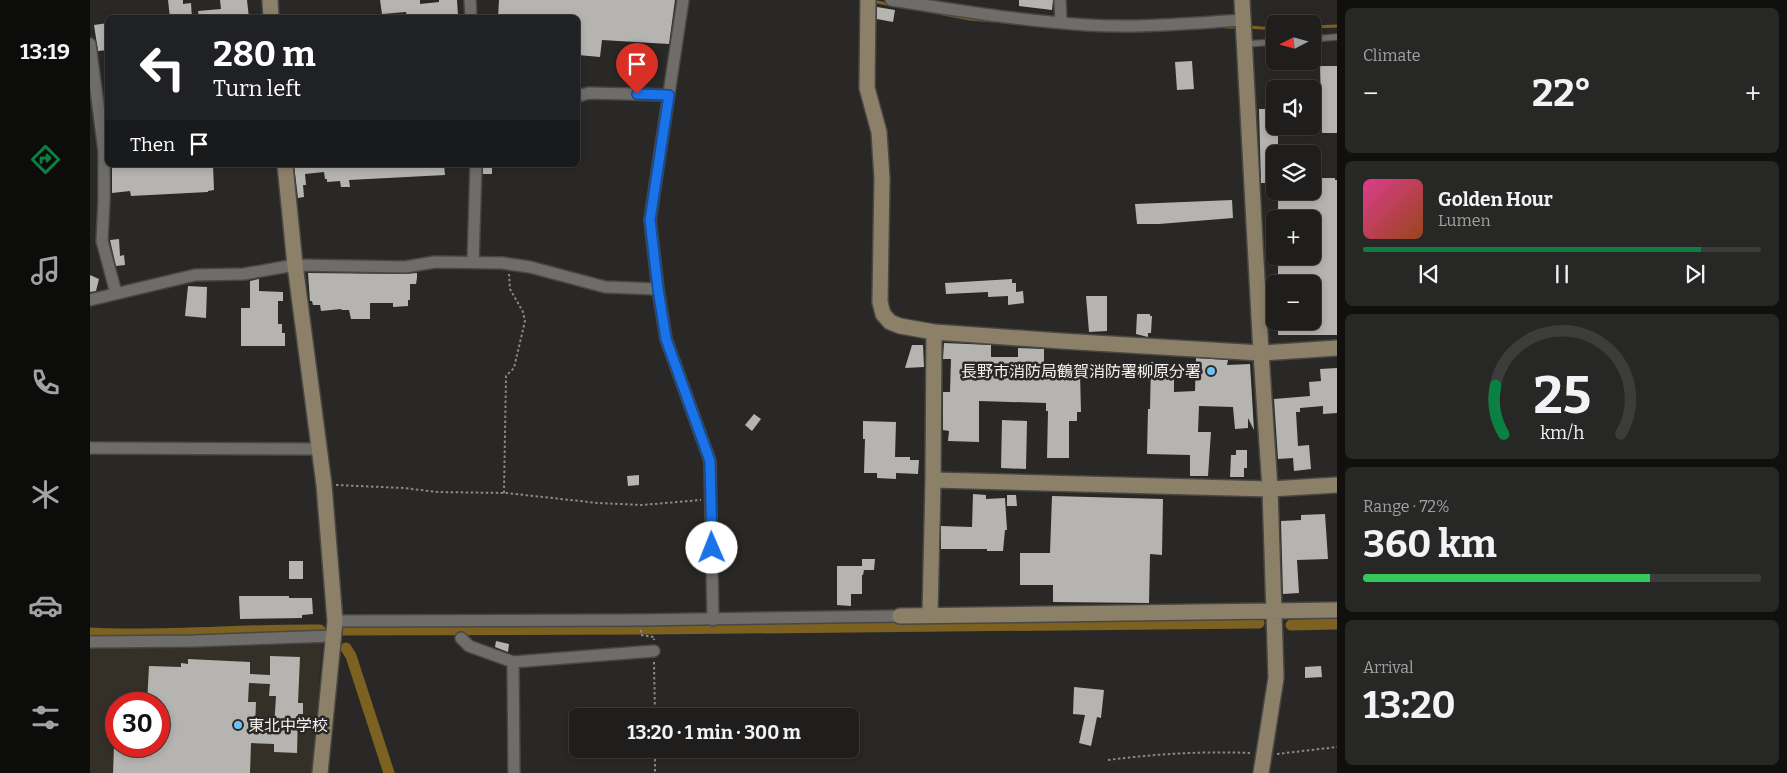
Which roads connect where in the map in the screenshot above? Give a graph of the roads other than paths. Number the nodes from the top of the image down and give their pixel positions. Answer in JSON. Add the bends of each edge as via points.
{"nodes":[{"id":1,"x":270,"y":0,"type":"edge"},
{"id":2,"x":470,"y":0,"type":"edge"},
{"id":3,"x":683,"y":0,"type":"edge"},
{"id":4,"x":868,"y":0,"type":"edge"},
{"id":5,"x":891,"y":0,"type":"edge"},
{"id":6,"x":1060,"y":0,"type":"edge"},
{"id":7,"x":1242,"y":0,"type":"edge"},
{"id":8,"x":271,"y":15,"type":"edge"},
{"id":9,"x":471,"y":15,"type":"edge"},
{"id":10,"x":1244,"y":20,"type":"junction"},
{"id":11,"x":1061,"y":22,"type":"junction"},
{"id":12,"x":1337,"y":37,"type":"edge"},
{"id":13,"x":1321,"y":38,"type":"edge"},
{"id":14,"x":1266,"y":43,"type":"edge"},
{"id":15,"x":90,"y":44,"type":"edge"},
{"id":16,"x":1245,"y":44,"type":"junction"},
{"id":17,"x":98,"y":95,"type":"edge"},
{"id":18,"x":580,"y":95,"type":"edge"},
{"id":19,"x":669,"y":95,"type":"junction"},
{"id":20,"x":285,"y":167,"type":"edge"},
{"id":21,"x":476,"y":167,"type":"edge"},
{"id":22,"x":473,"y":263,"type":"junction"},
{"id":23,"x":295,"y":265,"type":"junction"},
{"id":24,"x":658,"y":289,"type":"junction"},
{"id":25,"x":116,"y":293,"type":"junction"},
{"id":26,"x":90,"y":300,"type":"edge"},
{"id":27,"x":934,"y":332,"type":"junction"},
{"id":28,"x":1337,"y":348,"type":"edge"},
{"id":29,"x":1261,"y":353,"type":"junction"},
{"id":30,"x":90,"y":448,"type":"edge"},
{"id":31,"x":319,"y":449,"type":"junction"},
{"id":32,"x":933,"y":480,"type":"junction"},
{"id":33,"x":1337,"y":486,"type":"edge"},
{"id":34,"x":1270,"y":489,"type":"junction"},
{"id":35,"x":1337,"y":610,"type":"edge"},
{"id":36,"x":1274,"y":611,"type":"junction"},
{"id":37,"x":900,"y":616,"type":"joint"},
{"id":38,"x":930,"y":616,"type":"junction"},
{"id":39,"x":713,"y":620,"type":"junction"},
{"id":40,"x":334,"y":629,"type":"junction"},
{"id":41,"x":461,"y":638,"type":"dead end"},
{"id":42,"x":90,"y":642,"type":"edge"},
{"id":43,"x":654,"y":652,"type":"road end"},
{"id":44,"x":513,"y":662,"type":"junction"},
{"id":45,"x":320,"y":773,"type":"edge"},
{"id":46,"x":514,"y":773,"type":"edge"},
{"id":47,"x":1261,"y":773,"type":"edge"}],
"edges":[{"from":1,"to":8,"type":"street"},
{"from":2,"to":9,"type":"street"},
{"from":3,"to":19,"type":"street"},
{"from":4,"to":27,"type":"street","via":[[867,88],[879,132],[882,178],[880,302],[883,314],[890,322]]},
{"from":5,"to":11,"type":"street","via":[[983,15]]},
{"from":6,"to":11,"type":"street"},
{"from":7,"to":10,"type":"street"},
{"from":10,"to":11,"type":"street","via":[[1165,25]]},
{"from":10,"to":16,"type":"street"},
{"from":12,"to":13,"type":"lane"},
{"from":14,"to":16,"type":"lane"},
{"from":15,"to":17,"type":"street"},
{"from":16,"to":29,"type":"street"},
{"from":17,"to":25,"type":"street","via":[[105,169],[102,241]]},
{"from":18,"to":19,"type":"street"},
{"from":19,"to":24,"type":"street","via":[[650,220]]},
{"from":20,"to":23,"type":"street"},
{"from":21,"to":22,"type":"street"},
{"from":22,"to":23,"type":"street","via":[[435,262],[404,267]]},
{"from":22,"to":24,"type":"street","via":[[530,267],[606,287]]},
{"from":23,"to":25,"type":"street","via":[[244,274],[195,275]]},
{"from":23,"to":31,"type":"street"},
{"from":24,"to":39,"type":"street","via":[[666,339],[710,461]]},
{"from":25,"to":26,"type":"street"},
{"from":27,"to":29,"type":"street"},
{"from":27,"to":32,"type":"street"},
{"from":28,"to":29,"type":"street"},
{"from":29,"to":34,"type":"street"},
{"from":30,"to":31,"type":"street"},
{"from":31,"to":40,"type":"street"},
{"from":32,"to":34,"type":"street"},
{"from":32,"to":38,"type":"street"},
{"from":33,"to":34,"type":"street"},
{"from":34,"to":36,"type":"street"},
{"from":35,"to":36,"type":"street"},
{"from":36,"to":38,"type":"street"},
{"from":36,"to":47,"type":"street","via":[[1276,678]]},
{"from":37,"to":38,"type":"street"},
{"from":37,"to":39,"type":"street"},
{"from":39,"to":40,"type":"street"},
{"from":40,"to":42,"type":"street","via":[[204,641]]},
{"from":40,"to":45,"type":"street"},
{"from":41,"to":44,"type":"street","via":[[469,646]]},
{"from":43,"to":44,"type":"street"},
{"from":44,"to":46,"type":"street"}]}
